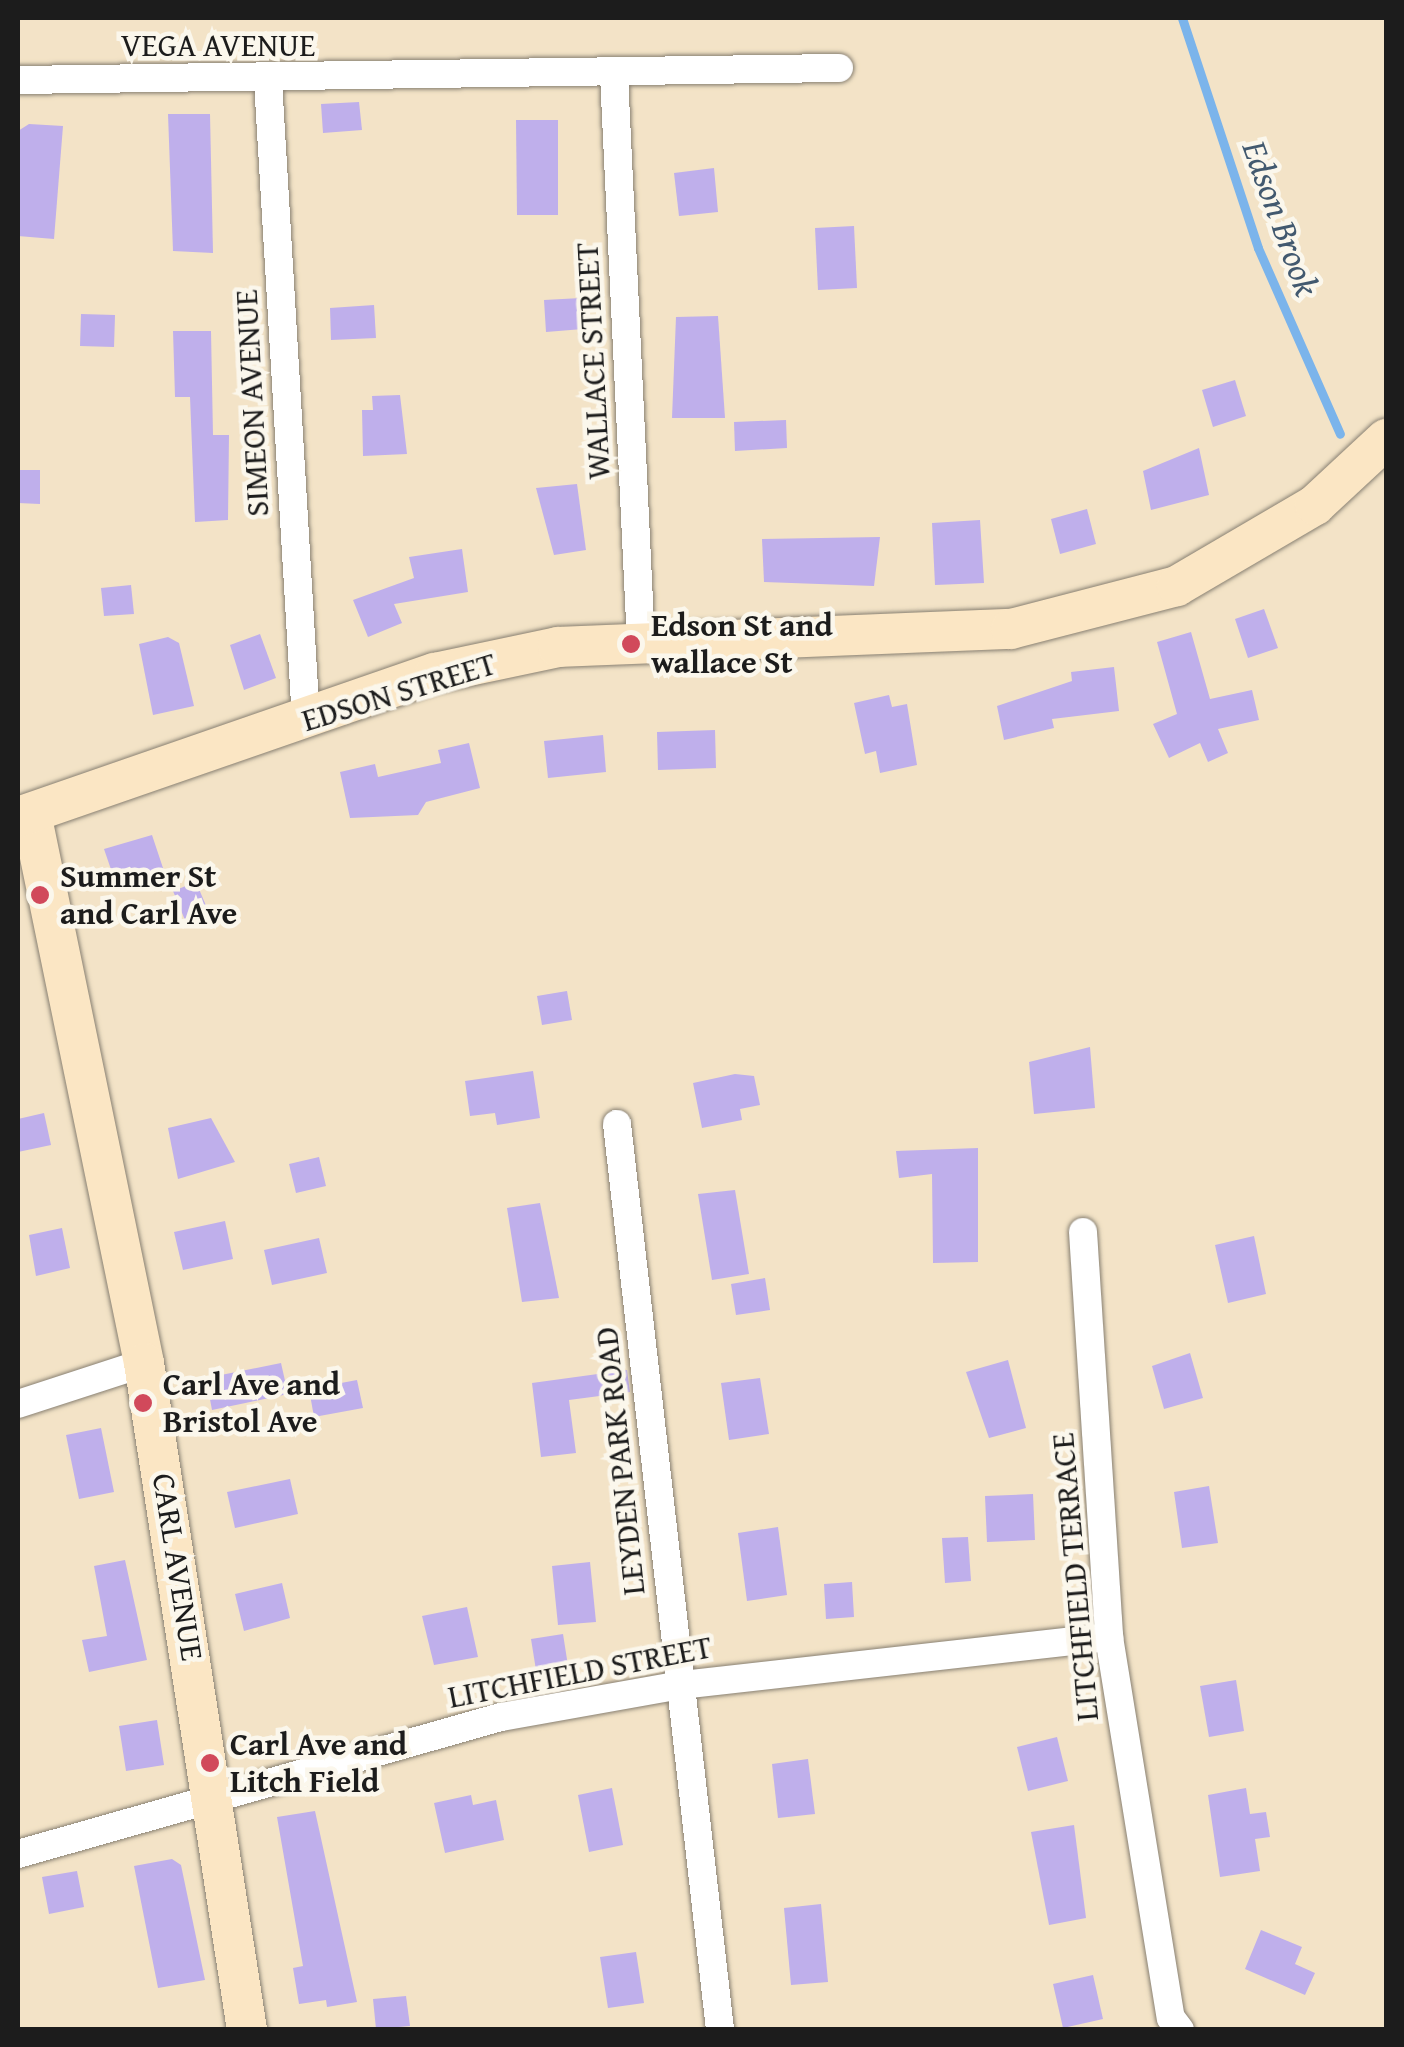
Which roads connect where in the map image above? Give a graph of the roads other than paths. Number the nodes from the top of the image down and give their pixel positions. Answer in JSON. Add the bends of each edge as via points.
{"nodes":[{"id":1,"x":839,"y":68,"type":"dead end"},
{"id":2,"x":614,"y":75,"type":"junction"},
{"id":3,"x":18,"y":80,"type":"edge"},
{"id":4,"x":268,"y":81,"type":"junction"},
{"id":5,"x":1386,"y":439,"type":"edge"},
{"id":6,"x":641,"y":644,"type":"junction"},
{"id":7,"x":306,"y":720,"type":"junction"},
{"id":8,"x":24,"y":815,"type":"edge"},
{"id":9,"x":617,"y":1124,"type":"dead end"},
{"id":10,"x":1083,"y":1232,"type":"dead end"},
{"id":11,"x":144,"y":1363,"type":"junction"},
{"id":12,"x":18,"y":1404,"type":"edge"},
{"id":13,"x":1109,"y":1637,"type":"junction"},
{"id":14,"x":681,"y":1685,"type":"junction"},
{"id":15,"x":216,"y":1796,"type":"junction"},
{"id":16,"x":18,"y":1854,"type":"edge"},
{"id":17,"x":247,"y":2030,"type":"edge"},
{"id":18,"x":720,"y":2030,"type":"edge"},
{"id":19,"x":1180,"y":2030,"type":"edge"}],
"edges":[{"from":1,"to":2,"type":"street","name":"VEGA AVENUE"},
{"from":2,"to":4,"type":"street","name":"VEGA AVENUE"},
{"from":2,"to":6,"type":"street","name":"WALLACE STREET"},
{"from":3,"to":4,"type":"street","name":"VEGA AVENUE"},
{"from":4,"to":7,"type":"street","name":"SIMEON AVENUE"},
{"from":5,"to":6,"type":"street","name":"EDSON STREET","via":[[1315,505],[1177,586],[1011,629]]},
{"from":6,"to":7,"type":"street","name":"EDSON STREET","via":[[558,646],[435,673]]},
{"from":7,"to":8,"type":"street","name":"EDSON STREET"},
{"from":8,"to":11,"type":"street","name":"CARL AVENUE"},
{"from":9,"to":14,"type":"street","name":"LEYDEN PARK ROAD"},
{"from":10,"to":13,"type":"street","name":"LITCHFIELD TERRACE"},
{"from":11,"to":12,"type":"street"},
{"from":11,"to":15,"type":"street","name":"CARL AVENUE"},
{"from":13,"to":14,"type":"street","name":"LITCHFIELD STREET"},
{"from":13,"to":19,"type":"street","name":"LITCHFIELD TERRACE","via":[[1171,2018]]},
{"from":14,"to":15,"type":"street","name":"LITCHFIELD STREET","via":[[501,1717]]},
{"from":14,"to":18,"type":"street","name":"LEYDEN PARK ROAD"},
{"from":15,"to":16,"type":"street","name":"LITCHFIELD STREET"},
{"from":15,"to":17,"type":"street","name":"CARL AVENUE"}]}
